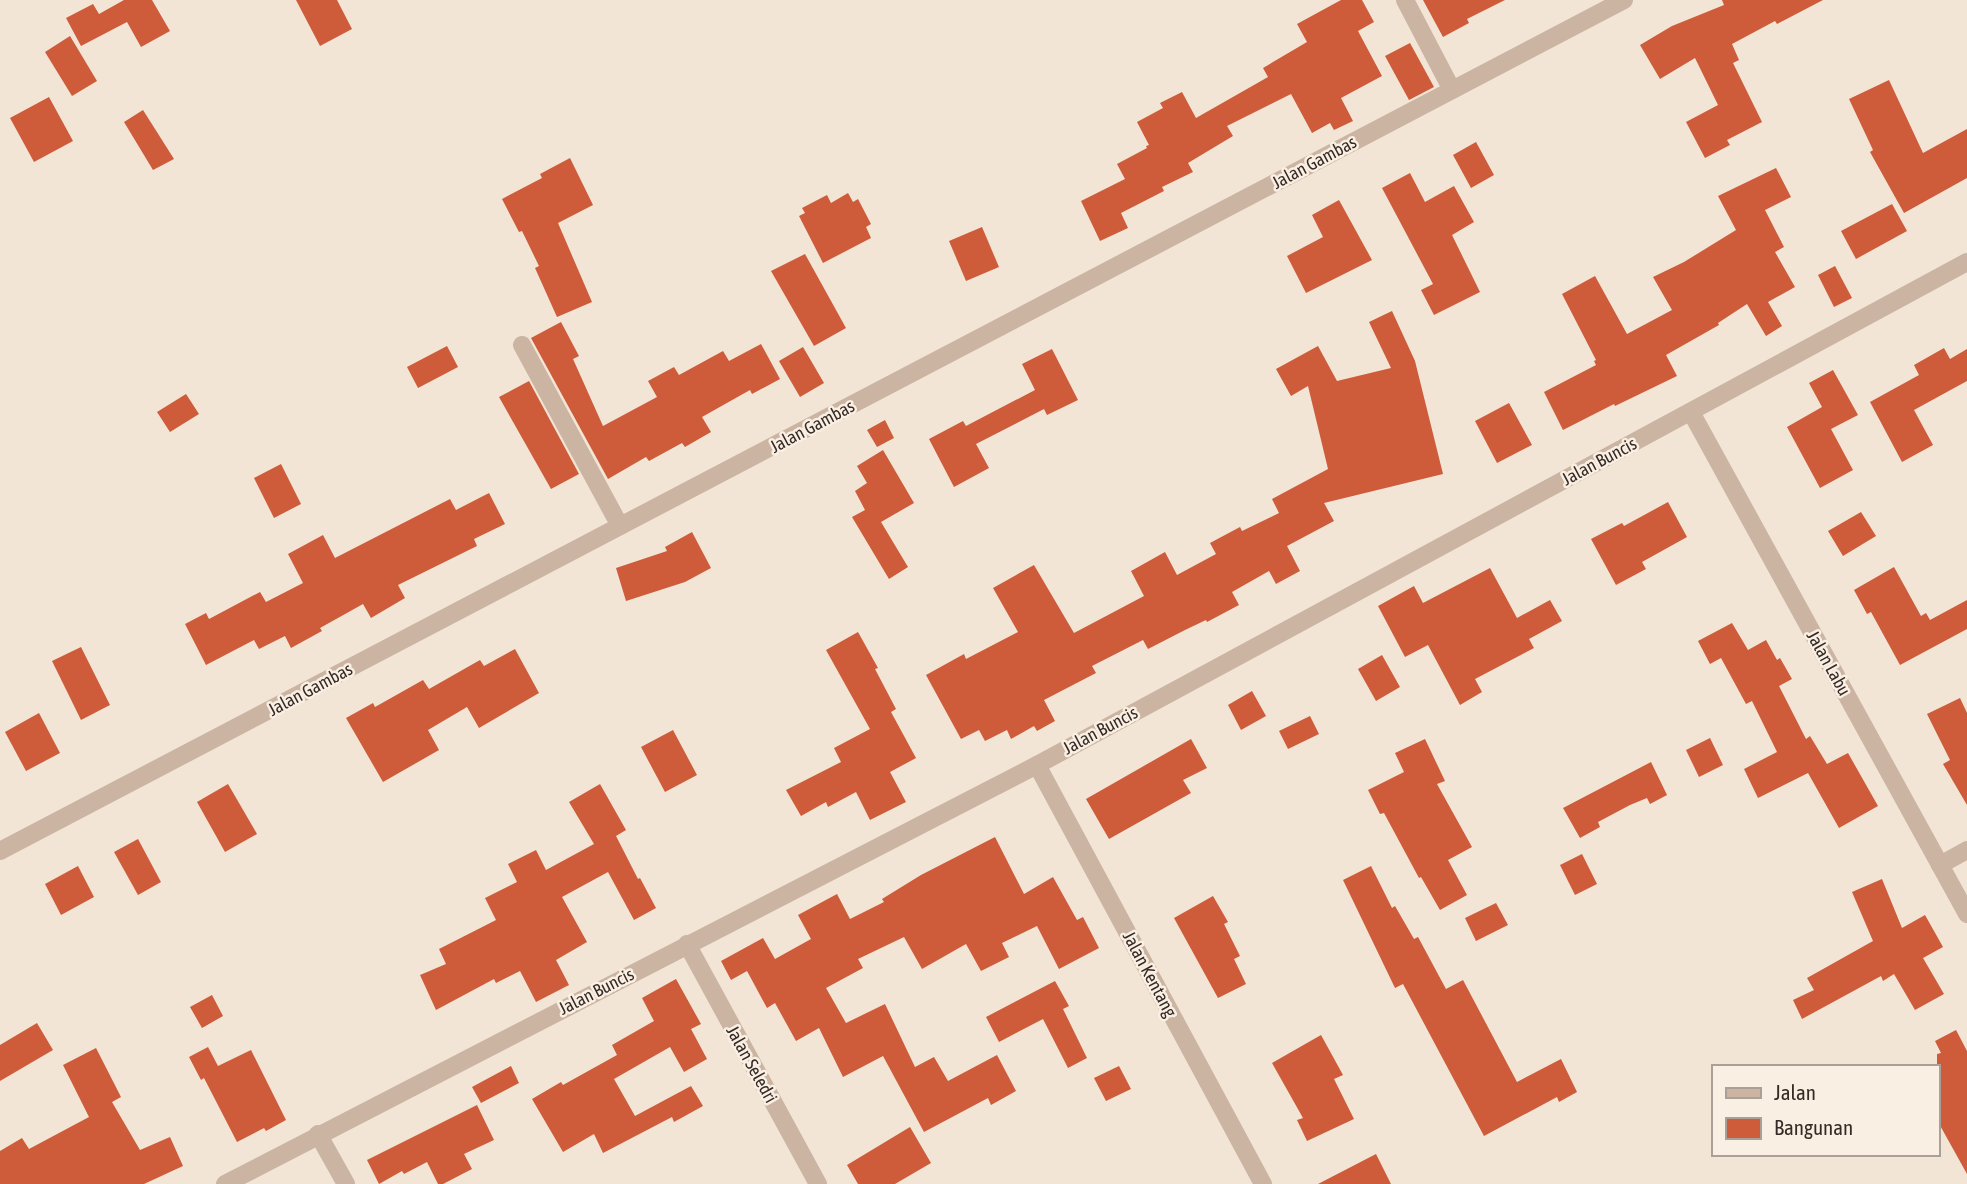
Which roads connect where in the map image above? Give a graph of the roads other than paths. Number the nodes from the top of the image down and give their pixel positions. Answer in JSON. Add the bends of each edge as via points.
{"nodes":[{"id":1,"x":1405,"y":0,"type":"edge"},
{"id":2,"x":1624,"y":0,"type":"edge"},
{"id":3,"x":1452,"y":90,"type":"junction"},
{"id":4,"x":1967,"y":262,"type":"edge"},
{"id":5,"x":522,"y":345,"type":"dead end"},
{"id":6,"x":1691,"y":412,"type":"junction"},
{"id":7,"x":620,"y":526,"type":"junction"},
{"id":8,"x":1037,"y":765,"type":"junction"},
{"id":9,"x":1967,"y":850,"type":"edge"},
{"id":10,"x":0,"y":851,"type":"edge"},
{"id":11,"x":1940,"y":865,"type":"junction"},
{"id":12,"x":1967,"y":914,"type":"edge"},
{"id":13,"x":687,"y":944,"type":"junction"},
{"id":14,"x":318,"y":1134,"type":"junction"},
{"id":15,"x":225,"y":1184,"type":"edge"},
{"id":16,"x":346,"y":1184,"type":"edge"},
{"id":17,"x":818,"y":1184,"type":"edge"},
{"id":18,"x":1263,"y":1184,"type":"edge"}],
"edges":[{"from":1,"to":3,"type":"street"},
{"from":2,"to":3,"type":"street","name":"Jalan Gambas"},
{"from":3,"to":7,"type":"street","name":"Jalan Gambas"},
{"from":4,"to":6,"type":"street","name":"Jalan Buncis"},
{"from":5,"to":7,"type":"street"},
{"from":6,"to":8,"type":"street","name":"Jalan Buncis"},
{"from":6,"to":11,"type":"street","name":"Jalan Labu"},
{"from":7,"to":10,"type":"street","name":"Jalan Gambas"},
{"from":8,"to":13,"type":"street","name":"Jalan Buncis"},
{"from":8,"to":18,"type":"street","name":"Jalan Kentang"},
{"from":9,"to":11,"type":"street"},
{"from":11,"to":12,"type":"street","name":"Jalan Labu"},
{"from":13,"to":14,"type":"street","name":"Jalan Buncis"},
{"from":13,"to":17,"type":"street","name":"Jalan Seledri"},
{"from":14,"to":15,"type":"street","name":"Jalan Buncis"},
{"from":14,"to":16,"type":"street"}]}
